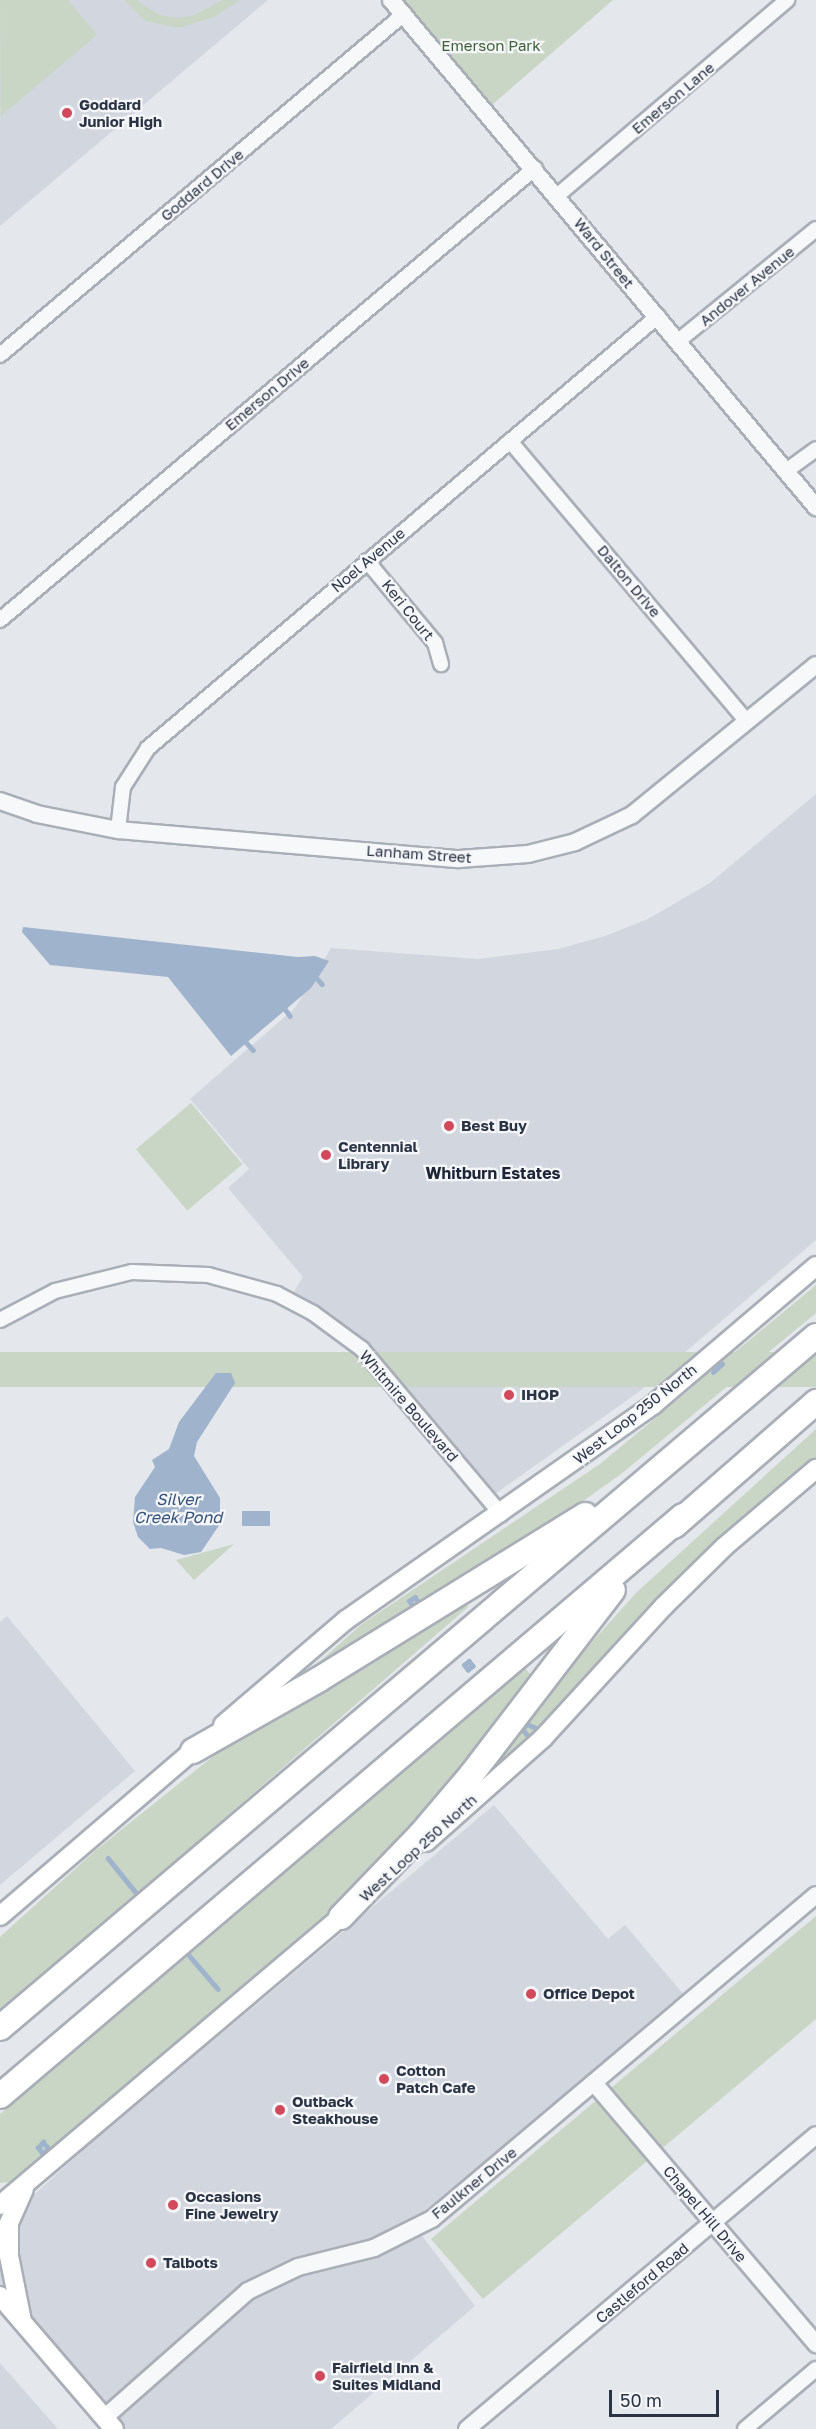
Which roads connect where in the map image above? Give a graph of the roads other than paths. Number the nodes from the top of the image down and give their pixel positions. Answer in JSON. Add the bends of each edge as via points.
{"nodes":[{"id":1,"x":391,"y":0,"type":"edge"},
{"id":2,"x":787,"y":0,"type":"edge"},
{"id":3,"x":404,"y":14,"type":"junction"},
{"id":4,"x":535,"y":168,"type":"junction"},
{"id":5,"x":558,"y":195,"type":"junction"},
{"id":6,"x":816,"y":229,"type":"edge"},
{"id":7,"x":658,"y":316,"type":"junction"},
{"id":8,"x":677,"y":342,"type":"junction"},
{"id":9,"x":0,"y":355,"type":"edge"},
{"id":10,"x":510,"y":441,"type":"junction"},
{"id":11,"x":816,"y":449,"type":"edge"},
{"id":12,"x":786,"y":471,"type":"junction"},
{"id":13,"x":816,"y":507,"type":"edge"},
{"id":14,"x":367,"y":561,"type":"junction"},
{"id":15,"x":0,"y":620,"type":"edge"},
{"id":16,"x":441,"y":664,"type":"dead end"},
{"id":17,"x":816,"y":665,"type":"edge"},
{"id":18,"x":747,"y":721,"type":"junction"},
{"id":19,"x":0,"y":801,"type":"edge"},
{"id":20,"x":118,"y":830,"type":"junction"},
{"id":21,"x":816,"y":1266,"type":"edge"},
{"id":22,"x":0,"y":1320,"type":"edge"},
{"id":23,"x":816,"y":1336,"type":"edge"},
{"id":24,"x":816,"y":1402,"type":"edge"},
{"id":25,"x":729,"y":1409,"type":"junction"},
{"id":26,"x":816,"y":1469,"type":"edge"},
{"id":27,"x":501,"y":1514,"type":"junction"},
{"id":28,"x":683,"y":1516,"type":"junction"},
{"id":29,"x":193,"y":1751,"type":"junction"},
{"id":30,"x":816,"y":1894,"type":"edge"},
{"id":31,"x":0,"y":1916,"type":"edge"},
{"id":32,"x":340,"y":1917,"type":"junction"},
{"id":33,"x":0,"y":2028,"type":"edge"},
{"id":34,"x":594,"y":2083,"type":"junction"},
{"id":35,"x":0,"y":2097,"type":"edge"},
{"id":36,"x":816,"y":2135,"type":"edge"},
{"id":37,"x":26,"y":2183,"type":"junction"},
{"id":38,"x":0,"y":2191,"type":"edge"},
{"id":39,"x":0,"y":2205,"type":"edge"},
{"id":40,"x":713,"y":2223,"type":"junction"},
{"id":41,"x":3,"y":2302,"type":"edge"},
{"id":42,"x":23,"y":2323,"type":"junction"},
{"id":43,"x":816,"y":2344,"type":"edge"},
{"id":44,"x":816,"y":2369,"type":"edge"},
{"id":45,"x":109,"y":2423,"type":"edge"},
{"id":46,"x":475,"y":2426,"type":"edge"},
{"id":47,"x":745,"y":2429,"type":"edge"}],
"edges":[{"from":1,"to":3,"type":"street","name":"Ward Street"},
{"from":2,"to":5,"type":"street","name":"Emerson Lane"},
{"from":3,"to":4,"type":"street","name":"Ward Street"},
{"from":3,"to":9,"type":"street","name":"Goddard Drive"},
{"from":4,"to":5,"type":"street","name":"Ward Street"},
{"from":4,"to":15,"type":"street","name":"Emerson Drive"},
{"from":5,"to":7,"type":"street","name":"Ward Street"},
{"from":6,"to":8,"type":"street","name":"Andover Avenue"},
{"from":7,"to":8,"type":"street","name":"Ward Street"},
{"from":7,"to":10,"type":"street","name":"Noel Avenue"},
{"from":8,"to":12,"type":"street","name":"Ward Street"},
{"from":10,"to":14,"type":"street","name":"Noel Avenue"},
{"from":10,"to":18,"type":"street","name":"Dalton Drive"},
{"from":11,"to":12,"type":"street"},
{"from":12,"to":13,"type":"street","name":"Ward Street"},
{"from":14,"to":16,"type":"street","name":"Keri Court","via":[[435,643]]},
{"from":14,"to":20,"type":"street","name":"Noel Avenue","via":[[148,748],[123,787]]},
{"from":17,"to":18,"type":"street","name":"Lanham Street"},
{"from":18,"to":20,"type":"street","name":"Lanham Street","via":[[632,815],[575,842],[528,854],[459,859]]},
{"from":19,"to":20,"type":"street","name":"Lanham Street","via":[[37,814]]},
{"from":21,"to":27,"type":"main road","name":"West Loop 250 North","via":[[654,1404]]},
{"from":22,"to":27,"type":"street","name":"Whitmire Boulevard","via":[[55,1291],[132,1272],[208,1275],[276,1294],[313,1312],[362,1350]]},
{"from":23,"to":25,"type":"highway"},
{"from":24,"to":28,"type":"highway"},
{"from":25,"to":29,"type":"highway","via":[[605,1501],[509,1564]]},
{"from":25,"to":33,"type":"highway"},
{"from":26,"to":32,"type":"main road","name":"West Loop 250 North","via":[[724,1547],[663,1606],[543,1738]]},
{"from":27,"to":29,"type":"main road","name":"West Loop 250 North","via":[[346,1620]]},
{"from":28,"to":32,"type":"highway","via":[[598,1606],[543,1685],[438,1815]]},
{"from":28,"to":35,"type":"highway"},
{"from":29,"to":31,"type":"main road","name":"West Loop 250 North"},
{"from":30,"to":34,"type":"street","name":"Faulkner Drive"},
{"from":32,"to":37,"type":"main road","name":"West Loop 250 North"},
{"from":34,"to":40,"type":"street","name":"Chapel Hill Drive"},
{"from":34,"to":45,"type":"street","name":"Faulkner Drive","via":[[416,2229],[362,2252],[298,2267],[248,2291]]},
{"from":36,"to":40,"type":"street","name":"Castleford Road"},
{"from":37,"to":38,"type":"main road"},
{"from":37,"to":39,"type":"main road","name":"West Loop 250 North"},
{"from":37,"to":42,"type":"main road","via":[[9,2223],[9,2256]]},
{"from":40,"to":43,"type":"street","name":"Chapel Hill Drive"},
{"from":40,"to":46,"type":"street","name":"Castleford Road"},
{"from":41,"to":42,"type":"main road"},
{"from":42,"to":45,"type":"main road"},
{"from":44,"to":47,"type":"street"}]}
